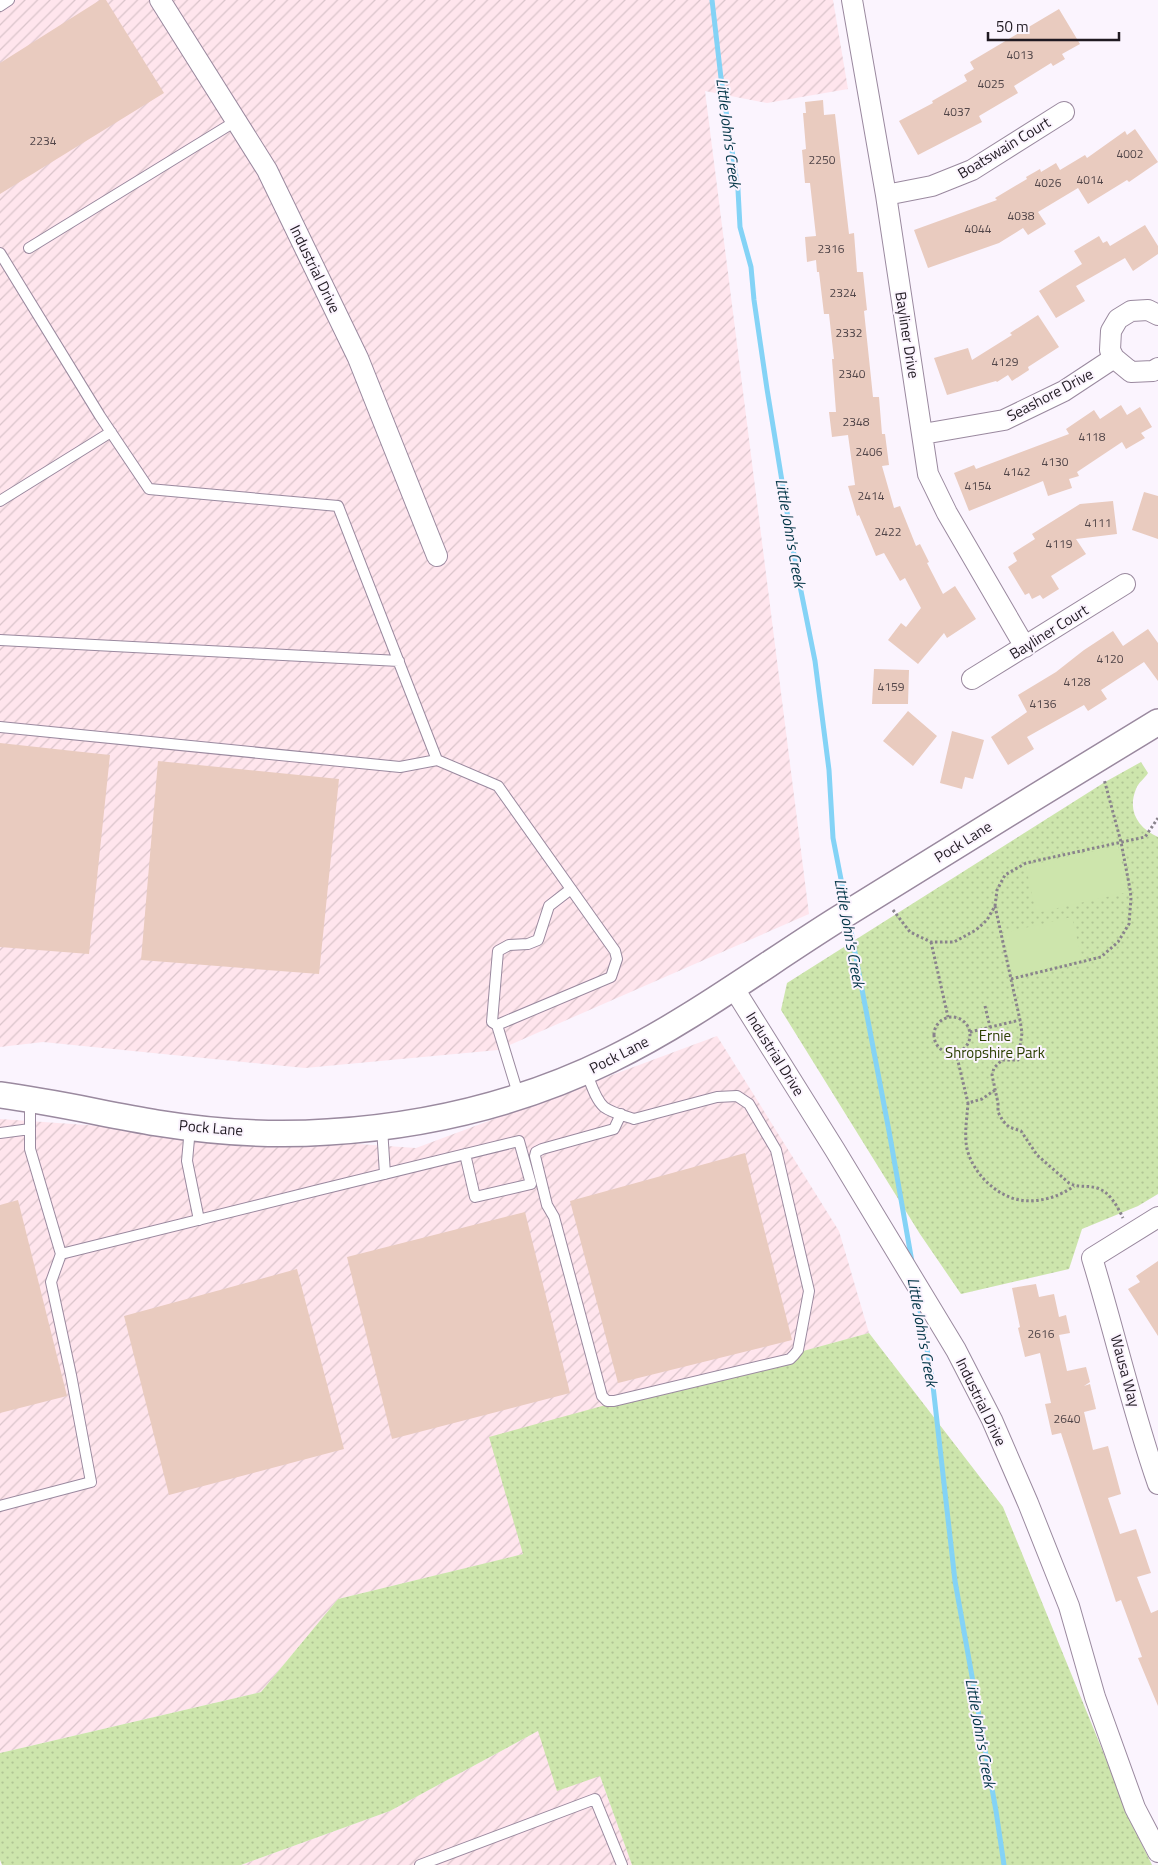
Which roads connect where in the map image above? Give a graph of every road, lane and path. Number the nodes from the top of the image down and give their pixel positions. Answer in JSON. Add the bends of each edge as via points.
{"nodes":[{"id":1,"x":9,"y":0,"type":"edge"},
{"id":2,"x":160,"y":0,"type":"edge"},
{"id":3,"x":852,"y":0,"type":"edge"},
{"id":4,"x":0,"y":6,"type":"edge"},
{"id":5,"x":1064,"y":112,"type":"dead end"},
{"id":6,"x":236,"y":121,"type":"junction"},
{"id":7,"x":886,"y":195,"type":"junction"},
{"id":8,"x":30,"y":248,"type":"dead end"},
{"id":9,"x":0,"y":253,"type":"edge"},
{"id":10,"x":1158,"y":315,"type":"edge"},
{"id":11,"x":1114,"y":358,"type":"junction"},
{"id":12,"x":1158,"y":368,"type":"edge"},
{"id":13,"x":111,"y":432,"type":"junction"},
{"id":14,"x":922,"y":434,"type":"junction"},
{"id":15,"x":0,"y":501,"type":"edge"},
{"id":16,"x":437,"y":556,"type":"dead end"},
{"id":17,"x":1125,"y":584,"type":"dead end"},
{"id":18,"x":0,"y":640,"type":"edge"},
{"id":19,"x":1025,"y":647,"type":"junction"},
{"id":20,"x":398,"y":661,"type":"junction"},
{"id":21,"x":972,"y":678,"type":"dead end"},
{"id":22,"x":1158,"y":722,"type":"edge"},
{"id":23,"x":0,"y":727,"type":"edge"},
{"id":24,"x":437,"y":760,"type":"junction"},
{"id":25,"x":1092,"y":762,"type":"junction"},
{"id":26,"x":1158,"y":818,"type":"edge"},
{"id":27,"x":1121,"y":842,"type":"junction"},
{"id":28,"x":571,"y":889,"type":"junction"},
{"id":29,"x":876,"y":896,"type":"junction"},
{"id":30,"x":995,"y":906,"type":"junction"},
{"id":31,"x":932,"y":942,"type":"junction"},
{"id":32,"x":1011,"y":979,"type":"junction"},
{"id":33,"x":733,"y":987,"type":"junction"},
{"id":34,"x":985,"y":1006,"type":"dead end"},
{"id":35,"x":948,"y":1017,"type":"junction"},
{"id":36,"x":1020,"y":1020,"type":"junction"},
{"id":37,"x":497,"y":1025,"type":"junction"},
{"id":38,"x":990,"y":1027,"type":"junction"},
{"id":39,"x":970,"y":1032,"type":"junction"},
{"id":40,"x":997,"y":1050,"type":"dead end"},
{"id":41,"x":956,"y":1053,"type":"junction"},
{"id":42,"x":1002,"y":1060,"type":"junction"},
{"id":43,"x":586,"y":1072,"type":"junction"},
{"id":44,"x":995,"y":1090,"type":"junction"},
{"id":45,"x":0,"y":1096,"type":"edge"},
{"id":46,"x":519,"y":1097,"type":"junction"},
{"id":47,"x":30,"y":1099,"type":"junction"},
{"id":48,"x":968,"y":1103,"type":"junction"},
{"id":49,"x":621,"y":1114,"type":"junction"},
{"id":50,"x":190,"y":1127,"type":"junction"},
{"id":51,"x":382,"y":1128,"type":"junction"},
{"id":52,"x":30,"y":1129,"type":"junction"},
{"id":53,"x":0,"y":1133,"type":"edge"},
{"id":54,"x":465,"y":1154,"type":"junction"},
{"id":55,"x":385,"y":1174,"type":"junction"},
{"id":56,"x":1074,"y":1186,"type":"junction"},
{"id":57,"x":1158,"y":1217,"type":"edge"},
{"id":58,"x":199,"y":1220,"type":"junction"},
{"id":59,"x":1132,"y":1232,"type":"junction"},
{"id":60,"x":61,"y":1254,"type":"junction"},
{"id":61,"x":1154,"y":1462,"type":"edge"},
{"id":62,"x":1158,"y":1484,"type":"edge"},
{"id":63,"x":0,"y":1506,"type":"edge"},
{"id":64,"x":1158,"y":1852,"type":"edge"},
{"id":65,"x":420,"y":1865,"type":"edge"},
{"id":66,"x":622,"y":1865,"type":"edge"}],
"edges":[{"from":1,"to":4,"type":"lane"},
{"from":2,"to":6,"type":"street","name":"Industrial Drive"},
{"from":3,"to":7,"type":"street","name":"Bayliner Drive"},
{"from":5,"to":7,"type":"street","name":"Boatswain Court","via":[[964,174],[932,186]]},
{"from":6,"to":8,"type":"lane"},
{"from":6,"to":16,"type":"street","name":"Industrial Drive","via":[[267,170],[358,358]]},
{"from":7,"to":14,"type":"street","name":"Bayliner Drive"},
{"from":9,"to":13,"type":"lane"},
{"from":10,"to":11,"type":"street","via":[[1148,310],[1131,311],[1118,319],[1110,331],[1110,350]]},
{"from":11,"to":12,"type":"street","via":[[1131,372],[1153,372]]},
{"from":11,"to":14,"type":"street","name":"Seashore Drive","via":[[1064,391],[1004,420]]},
{"from":13,"to":15,"type":"lane"},
{"from":13,"to":20,"type":"lane","via":[[149,489],[338,506]]},
{"from":14,"to":19,"type":"street","name":"Bayliner Drive","via":[[928,474],[936,493]]},
{"from":17,"to":19,"type":"street","name":"Bayliner Court"},
{"from":18,"to":20,"type":"lane"},
{"from":19,"to":21,"type":"street","name":"Bayliner Court"},
{"from":20,"to":24,"type":"lane"},
{"from":22,"to":25,"type":"street","name":"Pock Lane"},
{"from":23,"to":24,"type":"lane","via":[[400,767]]},
{"from":24,"to":28,"type":"lane","via":[[498,786]]},
{"from":25,"to":27,"type":"path","via":[[1106,782]]},
{"from":25,"to":29,"type":"street","name":"Pock Lane"},
{"from":26,"to":27,"type":"path","via":[[1144,837]]},
{"from":27,"to":30,"type":"path","via":[[1026,863],[1005,875],[997,890]]},
{"from":27,"to":32,"type":"path","via":[[1131,898],[1129,924],[1118,942],[1101,958]]},
{"from":28,"to":37,"type":"lane","via":[[549,906],[538,940],[509,945],[498,951],[491,1018]]},
{"from":28,"to":37,"type":"lane","via":[[615,951],[611,977]]},
{"from":29,"to":31,"type":"path","via":[[910,932]]},
{"from":29,"to":33,"type":"street","name":"Pock Lane"},
{"from":30,"to":31,"type":"path","via":[[976,930],[954,942]]},
{"from":30,"to":32,"type":"path"},
{"from":31,"to":35,"type":"path"},
{"from":32,"to":36,"type":"path"},
{"from":33,"to":43,"type":"street","name":"Pock Lane","via":[[661,1033]]},
{"from":33,"to":64,"type":"street","name":"Industrial Drive","via":[[956,1350],[992,1420],[1069,1606],[1095,1697],[1135,1808]]},
{"from":34,"to":38,"type":"path"},
{"from":35,"to":39,"type":"path","via":[[966,1023]]},
{"from":35,"to":41,"type":"path","via":[[939,1022],[934,1030],[934,1039],[939,1048],[947,1053]]},
{"from":36,"to":38,"type":"path"},
{"from":36,"to":42,"type":"path","via":[[1022,1033],[1018,1060]]},
{"from":37,"to":46,"type":"lane"},
{"from":38,"to":39,"type":"path"},
{"from":39,"to":41,"type":"path","via":[[964,1049]]},
{"from":40,"to":42,"type":"path"},
{"from":41,"to":48,"type":"path"},
{"from":42,"to":44,"type":"path","via":[[992,1075]]},
{"from":43,"to":46,"type":"street","name":"Pock Lane"},
{"from":43,"to":49,"type":"lane","via":[[599,1101]]},
{"from":44,"to":48,"type":"path"},
{"from":44,"to":56,"type":"path","via":[[1002,1121],[1021,1131],[1037,1155]]},
{"from":45,"to":47,"type":"street","name":"Pock Lane"},
{"from":46,"to":51,"type":"street","name":"Pock Lane","via":[[476,1110]]},
{"from":47,"to":50,"type":"street","name":"Pock Lane"},
{"from":47,"to":52,"type":"lane"},
{"from":48,"to":56,"type":"path","via":[[967,1150],[975,1168],[990,1185],[1020,1200],[1047,1199]]},
{"from":49,"to":49,"type":"lane","via":[[634,1119],[716,1097],[737,1096],[749,1104],[776,1150],[809,1291],[798,1350],[790,1359],[614,1402],[602,1396],[535,1156],[542,1149],[614,1129]]},
{"from":50,"to":51,"type":"street","name":"Pock Lane","via":[[264,1133]]},
{"from":50,"to":58,"type":"lane","via":[[187,1161]]},
{"from":51,"to":55,"type":"lane"},
{"from":52,"to":53,"type":"lane"},
{"from":52,"to":60,"type":"lane","via":[[30,1149]]},
{"from":54,"to":54,"type":"lane","via":[[519,1141],[530,1184],[475,1197]]},
{"from":54,"to":55,"type":"lane"},
{"from":55,"to":58,"type":"lane"},
{"from":56,"to":59,"type":"path","via":[[1098,1188],[1110,1196]]},
{"from":57,"to":59,"type":"street"},
{"from":58,"to":60,"type":"lane"},
{"from":59,"to":61,"type":"street","name":"Wausa Way","via":[[1092,1258]]},
{"from":60,"to":63,"type":"lane","via":[[51,1282],[91,1482]]},
{"from":61,"to":62,"type":"street","name":"Wausa Way"},
{"from":65,"to":66,"type":"lane","via":[[596,1799]]}]}
